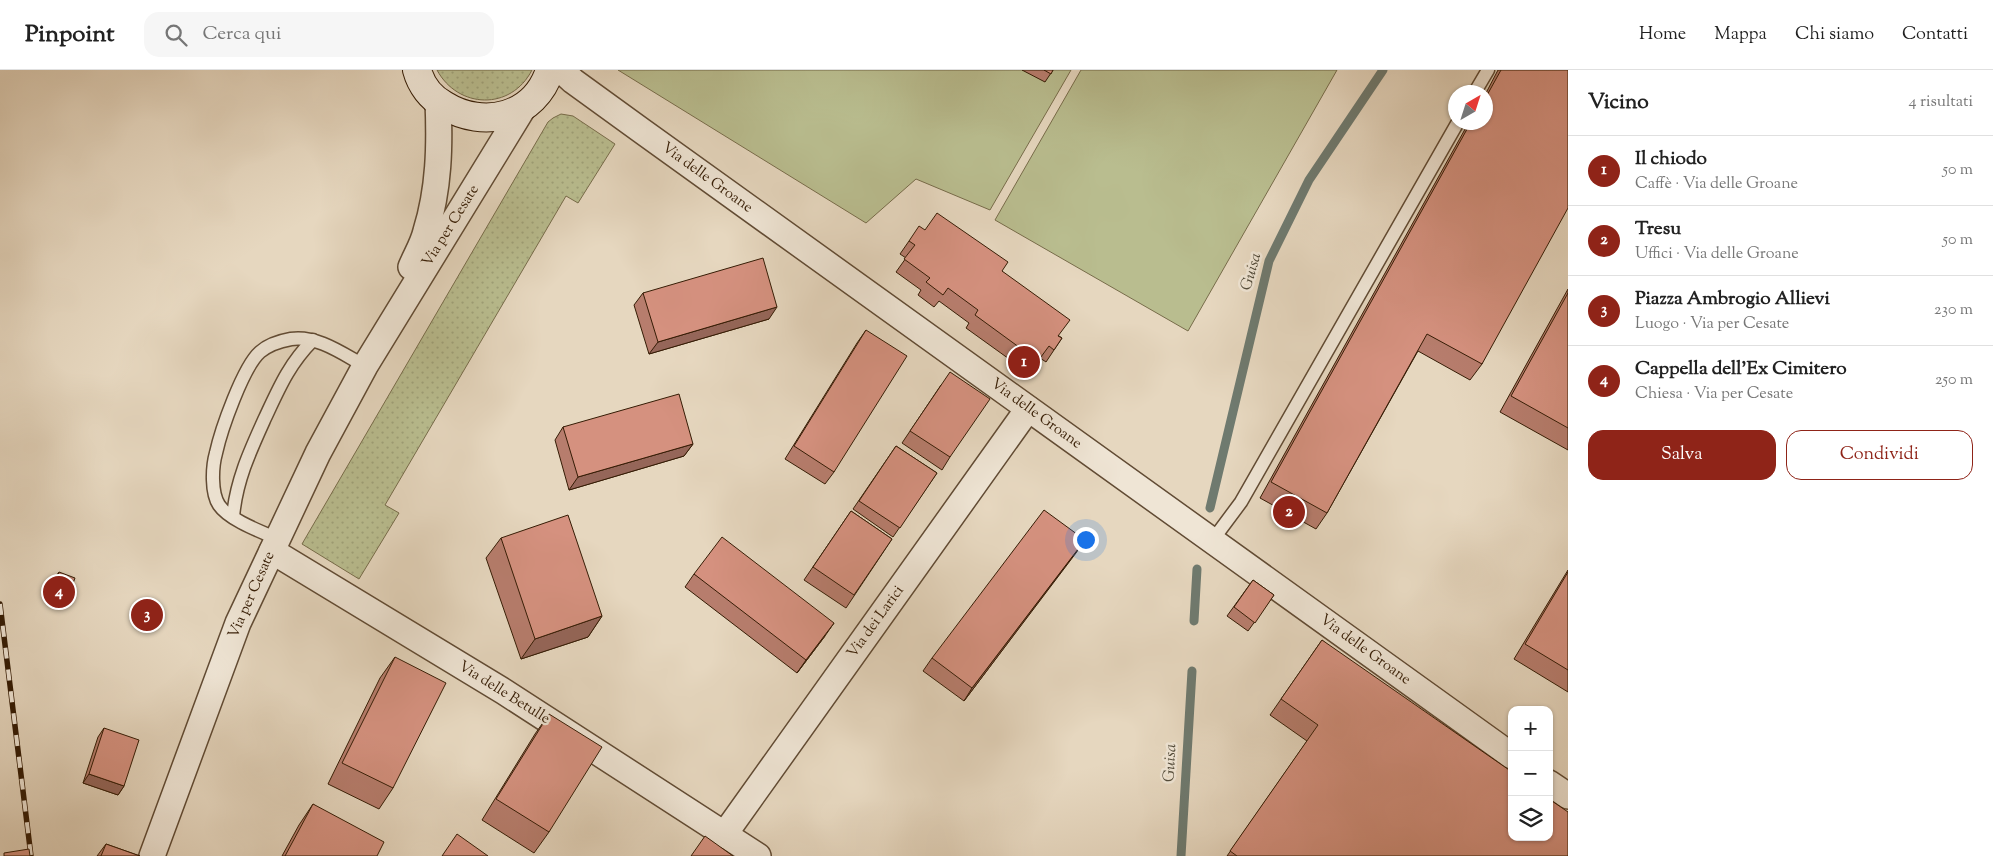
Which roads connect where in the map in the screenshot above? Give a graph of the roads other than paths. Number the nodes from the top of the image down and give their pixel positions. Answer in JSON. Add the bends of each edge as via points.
{"nodes":[{"id":1,"x":550,"y":70,"type":"edge"},
{"id":2,"x":561,"y":70,"type":"edge"},
{"id":3,"x":1488,"y":70,"type":"edge"},
{"id":4,"x":415,"y":72,"type":"edge"},
{"id":5,"x":1479,"y":85,"type":"edge"},
{"id":6,"x":438,"y":101,"type":"junction"},
{"id":7,"x":525,"y":105,"type":"junction"},
{"id":8,"x":1453,"y":130,"type":"edge"},
{"id":9,"x":313,"y":340,"type":"junction"},
{"id":10,"x":371,"y":356,"type":"junction"},
{"id":11,"x":1028,"y":409,"type":"junction"},
{"id":12,"x":233,"y":517,"type":"junction"},
{"id":13,"x":1212,"y":541,"type":"junction"},
{"id":14,"x":275,"y":545,"type":"junction"},
{"id":15,"x":1508,"y":753,"type":"edge"},
{"id":16,"x":1553,"y":786,"type":"edge"},
{"id":17,"x":1568,"y":796,"type":"edge"},
{"id":18,"x":724,"y":834,"type":"junction"},
{"id":19,"x":152,"y":856,"type":"edge"},
{"id":20,"x":758,"y":856,"type":"edge"}],
"edges":[{"from":1,"to":7,"type":"street","via":[[538,93]]},
{"from":2,"to":11,"type":"street","name":"Via delle Groane"},
{"from":3,"to":5,"type":"lane"},
{"from":4,"to":6,"type":"street"},
{"from":6,"to":7,"type":"street","via":[[458,114],[480,119],[504,116]]},
{"from":6,"to":10,"type":"street","name":"Via per Cesate","via":[[438,170],[426,233]]},
{"from":7,"to":10,"type":"street","name":"Via per Cesate"},
{"from":8,"to":13,"type":"lane","via":[[1240,502]]},
{"from":9,"to":10,"type":"lane"},
{"from":9,"to":12,"type":"lane","via":[[286,374],[249,453],[240,476]]},
{"from":9,"to":12,"type":"lane","via":[[292,339],[273,344],[259,353],[232,403],[215,454],[213,484],[219,505]]},
{"from":10,"to":14,"type":"street","name":"Via per Cesate","via":[[318,453]]},
{"from":11,"to":13,"type":"street","name":"Via delle Groane"},
{"from":11,"to":18,"type":"street","name":"Via dei Larici"},
{"from":12,"to":14,"type":"lane"},
{"from":13,"to":15,"type":"street","name":"Via delle Groane"},
{"from":14,"to":18,"type":"street","name":"Via delle Betulle"},
{"from":14,"to":19,"type":"street","name":"Via per Cesate","via":[[238,623]]},
{"from":16,"to":17,"type":"street"},
{"from":18,"to":20,"type":"street","name":"Via delle Betulle"}]}
